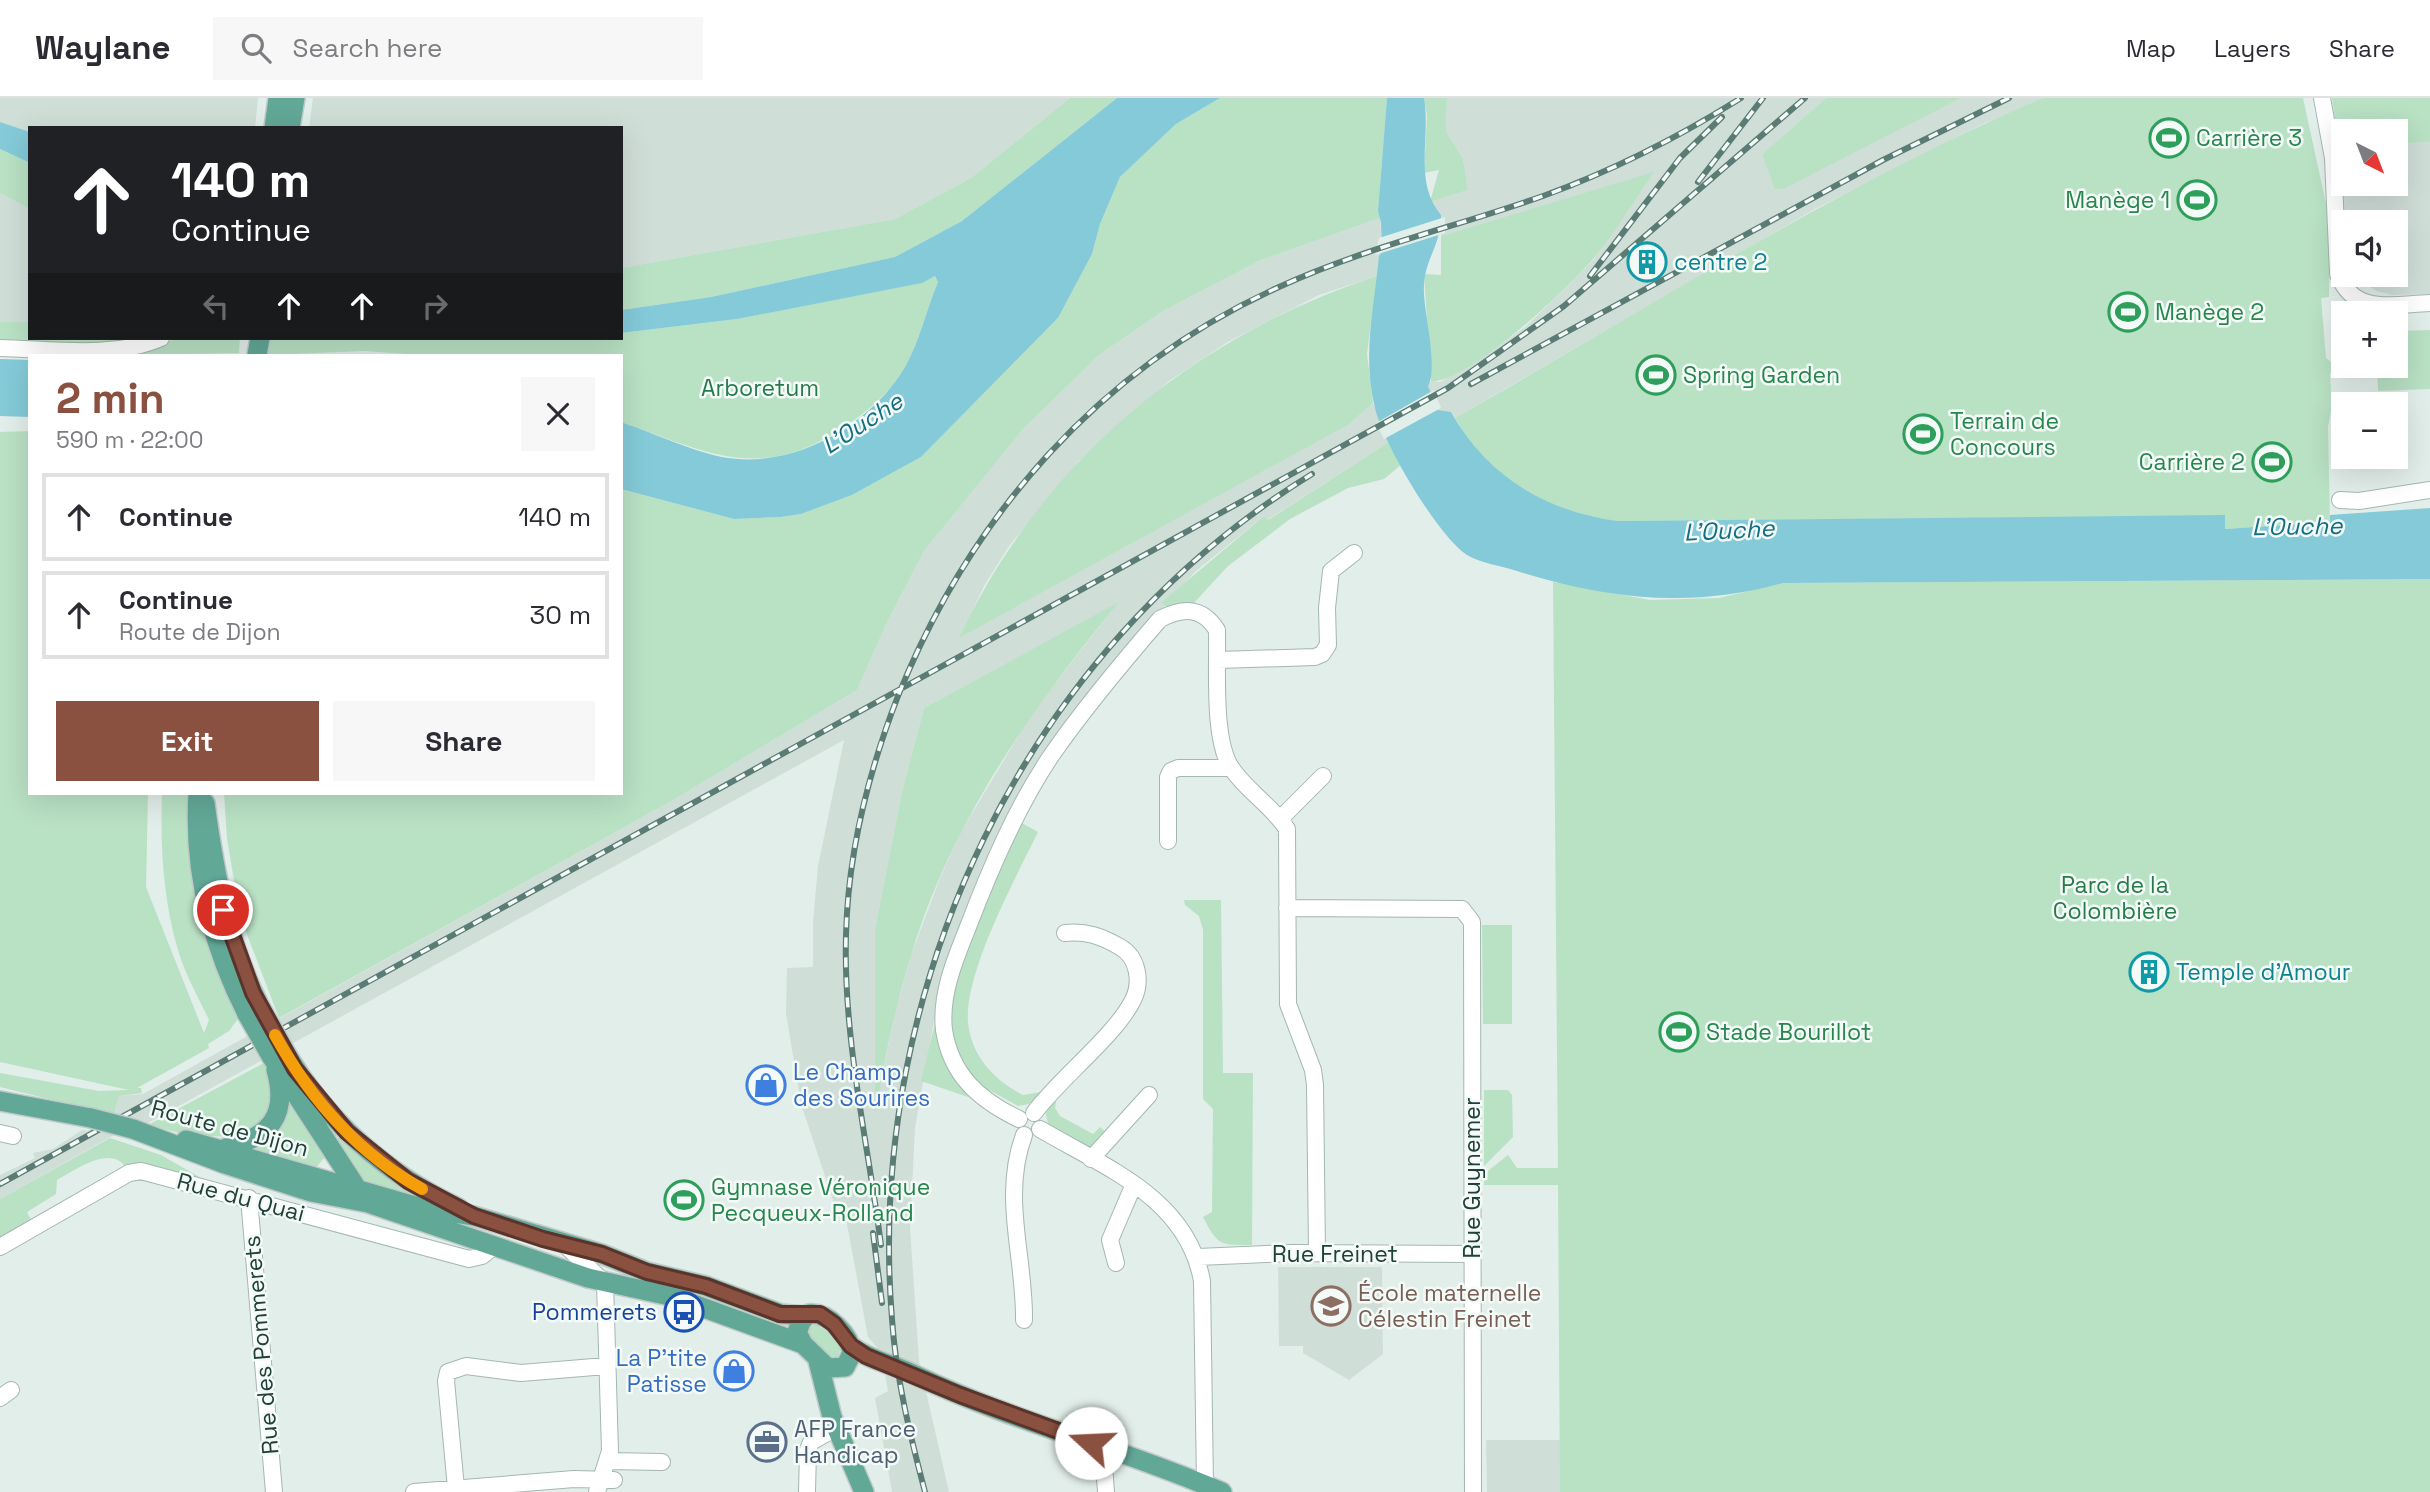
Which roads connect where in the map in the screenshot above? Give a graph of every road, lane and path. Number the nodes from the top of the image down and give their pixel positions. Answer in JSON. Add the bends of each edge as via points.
{"nodes":[{"id":1,"x":278,"y":98,"type":"edge"},
{"id":2,"x":295,"y":98,"type":"edge"},
{"id":3,"x":2322,"y":98,"type":"edge"},
{"id":4,"x":274,"y":126,"type":"edge"},
{"id":5,"x":290,"y":126,"type":"edge"},
{"id":6,"x":2430,"y":303,"type":"edge"},
{"id":7,"x":154,"y":340,"type":"edge"},
{"id":8,"x":0,"y":348,"type":"edge"},
{"id":9,"x":2430,"y":490,"type":"edge"},
{"id":10,"x":2340,"y":500,"type":"dead end"},
{"id":11,"x":1354,"y":553,"type":"dead end"},
{"id":12,"x":1218,"y":660,"type":"junction"},
{"id":13,"x":1231,"y":768,"type":"junction"},
{"id":14,"x":1323,"y":776,"type":"dead end"},
{"id":15,"x":198,"y":795,"type":"edge"},
{"id":16,"x":204,"y":795,"type":"edge"},
{"id":17,"x":1280,"y":819,"type":"junction"},
{"id":18,"x":1168,"y":841,"type":"dead end"},
{"id":19,"x":1287,"y":908,"type":"junction"},
{"id":20,"x":1065,"y":933,"type":"dead end"},
{"id":21,"x":254,"y":1010,"type":"junction"},
{"id":22,"x":277,"y":1053,"type":"junction"},
{"id":23,"x":1149,"y":1095,"type":"dead end"},
{"id":24,"x":0,"y":1101,"type":"edge"},
{"id":25,"x":325,"y":1109,"type":"junction"},
{"id":26,"x":1026,"y":1116,"type":"junction"},
{"id":27,"x":133,"y":1129,"type":"junction"},
{"id":28,"x":1032,"y":1132,"type":"junction"},
{"id":29,"x":225,"y":1149,"type":"junction"},
{"id":30,"x":333,"y":1152,"type":"junction"},
{"id":31,"x":1091,"y":1159,"type":"junction"},
{"id":32,"x":314,"y":1176,"type":"junction"},
{"id":33,"x":281,"y":1182,"type":"junction"},
{"id":34,"x":1135,"y":1184,"type":"junction"},
{"id":35,"x":363,"y":1196,"type":"junction"},
{"id":36,"x":249,"y":1198,"type":"junction"},
{"id":37,"x":474,"y":1216,"type":"junction"},
{"id":38,"x":566,"y":1246,"type":"junction"},
{"id":39,"x":0,"y":1247,"type":"edge"},
{"id":40,"x":493,"y":1247,"type":"junction"},
{"id":41,"x":1317,"y":1253,"type":"junction"},
{"id":42,"x":1471,"y":1254,"type":"junction"},
{"id":43,"x":1198,"y":1257,"type":"junction"},
{"id":44,"x":1116,"y":1263,"type":"dead end"},
{"id":45,"x":647,"y":1272,"type":"junction"},
{"id":46,"x":605,"y":1283,"type":"junction"},
{"id":47,"x":805,"y":1317,"type":"junction"},
{"id":48,"x":1024,"y":1320,"type":"dead end"},
{"id":49,"x":803,"y":1344,"type":"junction"},
{"id":50,"x":851,"y":1346,"type":"junction"},
{"id":51,"x":818,"y":1361,"type":"junction"},
{"id":52,"x":606,"y":1366,"type":"junction"},
{"id":53,"x":844,"y":1368,"type":"junction"},
{"id":54,"x":937,"y":1386,"type":"junction"},
{"id":55,"x":828,"y":1401,"type":"junction"},
{"id":56,"x":836,"y":1428,"type":"junction"},
{"id":57,"x":1109,"y":1449,"type":"junction"},
{"id":58,"x":611,"y":1458,"type":"junction"},
{"id":59,"x":662,"y":1462,"type":"dead end"},
{"id":60,"x":606,"y":1486,"type":"edge"},
{"id":61,"x":1213,"y":1488,"type":"edge"},
{"id":62,"x":456,"y":1489,"type":"junction"},
{"id":63,"x":274,"y":1492,"type":"edge"},
{"id":64,"x":414,"y":1492,"type":"edge"},
{"id":65,"x":807,"y":1492,"type":"edge"},
{"id":66,"x":864,"y":1492,"type":"edge"},
{"id":67,"x":1106,"y":1492,"type":"edge"},
{"id":68,"x":1473,"y":1492,"type":"edge"}],
"edges":[{"from":1,"to":4,"type":"main road"},
{"from":2,"to":5,"type":"main road"},
{"from":3,"to":6,"type":"street","via":[[2333,158],[2338,274],[2343,288],[2353,299],[2366,303]]},
{"from":7,"to":8,"type":"street","via":[[96,350]]},
{"from":9,"to":10,"type":"street"},
{"from":11,"to":12,"type":"street","via":[[1331,571],[1328,645],[1322,654]]},
{"from":12,"to":13,"type":"street","via":[[1221,742]]},
{"from":12,"to":26,"type":"street","via":[[1217,631],[1210,619],[1192,610],[1160,619],[1050,758],[993,863],[956,958],[944,1028],[953,1062],[974,1091],[988,1103]]},
{"from":13,"to":17,"type":"street"},
{"from":13,"to":18,"type":"street","via":[[1171,771]]},
{"from":14,"to":17,"type":"street"},
{"from":15,"to":21,"type":"main road","via":[[195,833],[209,914],[225,964]]},
{"from":16,"to":21,"type":"main road","via":[[223,910]]},
{"from":17,"to":19,"type":"street","via":[[1287,829]]},
{"from":19,"to":41,"type":"street","via":[[1288,1004],[1315,1086]]},
{"from":19,"to":42,"type":"street","name":"Rue Guynemer","via":[[1462,909],[1472,922]]},
{"from":20,"to":26,"type":"street","via":[[1088,931],[1123,948],[1136,966],[1136,991],[1125,1013]]},
{"from":21,"to":22,"type":"main road","bridge":true},
{"from":22,"to":25,"type":"main road"},
{"from":22,"to":29,"type":"main road","via":[[281,1087],[275,1118],[255,1139]]},
{"from":22,"to":30,"type":"main road"},
{"from":23,"to":31,"type":"street"},
{"from":24,"to":27,"type":"main road","name":"Route de Dijon","bridge":true},
{"from":25,"to":30,"type":"main road","name":"Route de Dijon"},
{"from":25,"to":37,"type":"main road","via":[[408,1181]]},
{"from":26,"to":28,"type":"street","via":[[1018,1129]]},
{"from":27,"to":29,"type":"main road","name":"Route de Dijon"},
{"from":27,"to":33,"type":"main road","name":"Route de Dijon"},
{"from":28,"to":31,"type":"street"},
{"from":28,"to":48,"type":"street","via":[[1018,1152],[1013,1219],[1025,1288]]},
{"from":29,"to":32,"type":"main road","name":"Route de Dijon"},
{"from":30,"to":32,"type":"main road","name":"Route de Dijon","via":[[331,1161]]},
{"from":30,"to":35,"type":"main road"},
{"from":31,"to":34,"type":"street"},
{"from":32,"to":33,"type":"main road","name":"Route de Dijon"},
{"from":32,"to":35,"type":"main road","name":"Route de Dijon"},
{"from":33,"to":35,"type":"main road","name":"Route de Dijon"},
{"from":34,"to":43,"type":"street","via":[[1165,1207]]},
{"from":34,"to":44,"type":"street","via":[[1110,1240]]},
{"from":35,"to":37,"type":"main road","name":"Route de Dijon"},
{"from":35,"to":40,"type":"main road","name":"Route de Dijon"},
{"from":36,"to":39,"type":"street","name":"Rue du Quai","via":[[135,1171]]},
{"from":36,"to":40,"type":"street","name":"Rue du Quai","via":[[469,1259]]},
{"from":36,"to":63,"type":"street","name":"Rue des Pommerets"},
{"from":37,"to":38,"type":"main road","name":"Route de Dijon"},
{"from":38,"to":45,"type":"main road","name":"Route de Dijon"},
{"from":38,"to":46,"type":"street","name":"Route de Dijon"},
{"from":40,"to":46,"type":"main road","name":"Route de Dijon"},
{"from":41,"to":42,"type":"street","name":"Rue Freinet"},
{"from":41,"to":43,"type":"street","name":"Rue Freinet"},
{"from":42,"to":68,"type":"street","name":"Rue Guynemer"},
{"from":43,"to":61,"type":"street"},
{"from":45,"to":46,"type":"street","via":[[628,1273]]},
{"from":45,"to":47,"type":"main road","name":"Route de Dijon","via":[[706,1286],[780,1314]]},
{"from":46,"to":49,"type":"main road","name":"Route de Dijon","via":[[674,1297]]},
{"from":46,"to":52,"type":"street"},
{"from":47,"to":49,"type":"main road","via":[[797,1332]]},
{"from":47,"to":50,"type":"main road","via":[[826,1317]]},
{"from":49,"to":51,"type":"main road"},
{"from":50,"to":53,"type":"main road","via":[[850,1361]]},
{"from":50,"to":54,"type":"main road"},
{"from":51,"to":53,"type":"main road","via":[[828,1368]]},
{"from":51,"to":55,"type":"main road"},
{"from":52,"to":58,"type":"street"},
{"from":52,"to":62,"type":"street","via":[[521,1373],[466,1366],[448,1372]]},
{"from":53,"to":54,"type":"main road","via":[[908,1385]]},
{"from":53,"to":55,"type":"main road"},
{"from":54,"to":57,"type":"main road"},
{"from":55,"to":56,"type":"main road"},
{"from":56,"to":65,"type":"street","via":[[811,1442]]},
{"from":56,"to":66,"type":"main road"},
{"from":57,"to":61,"type":"main road"},
{"from":57,"to":67,"type":"street","via":[[1104,1465]]},
{"from":58,"to":59,"type":"street"},
{"from":58,"to":60,"type":"street"},
{"from":60,"to":62,"type":"street"},
{"from":62,"to":64,"type":"street"}]}
